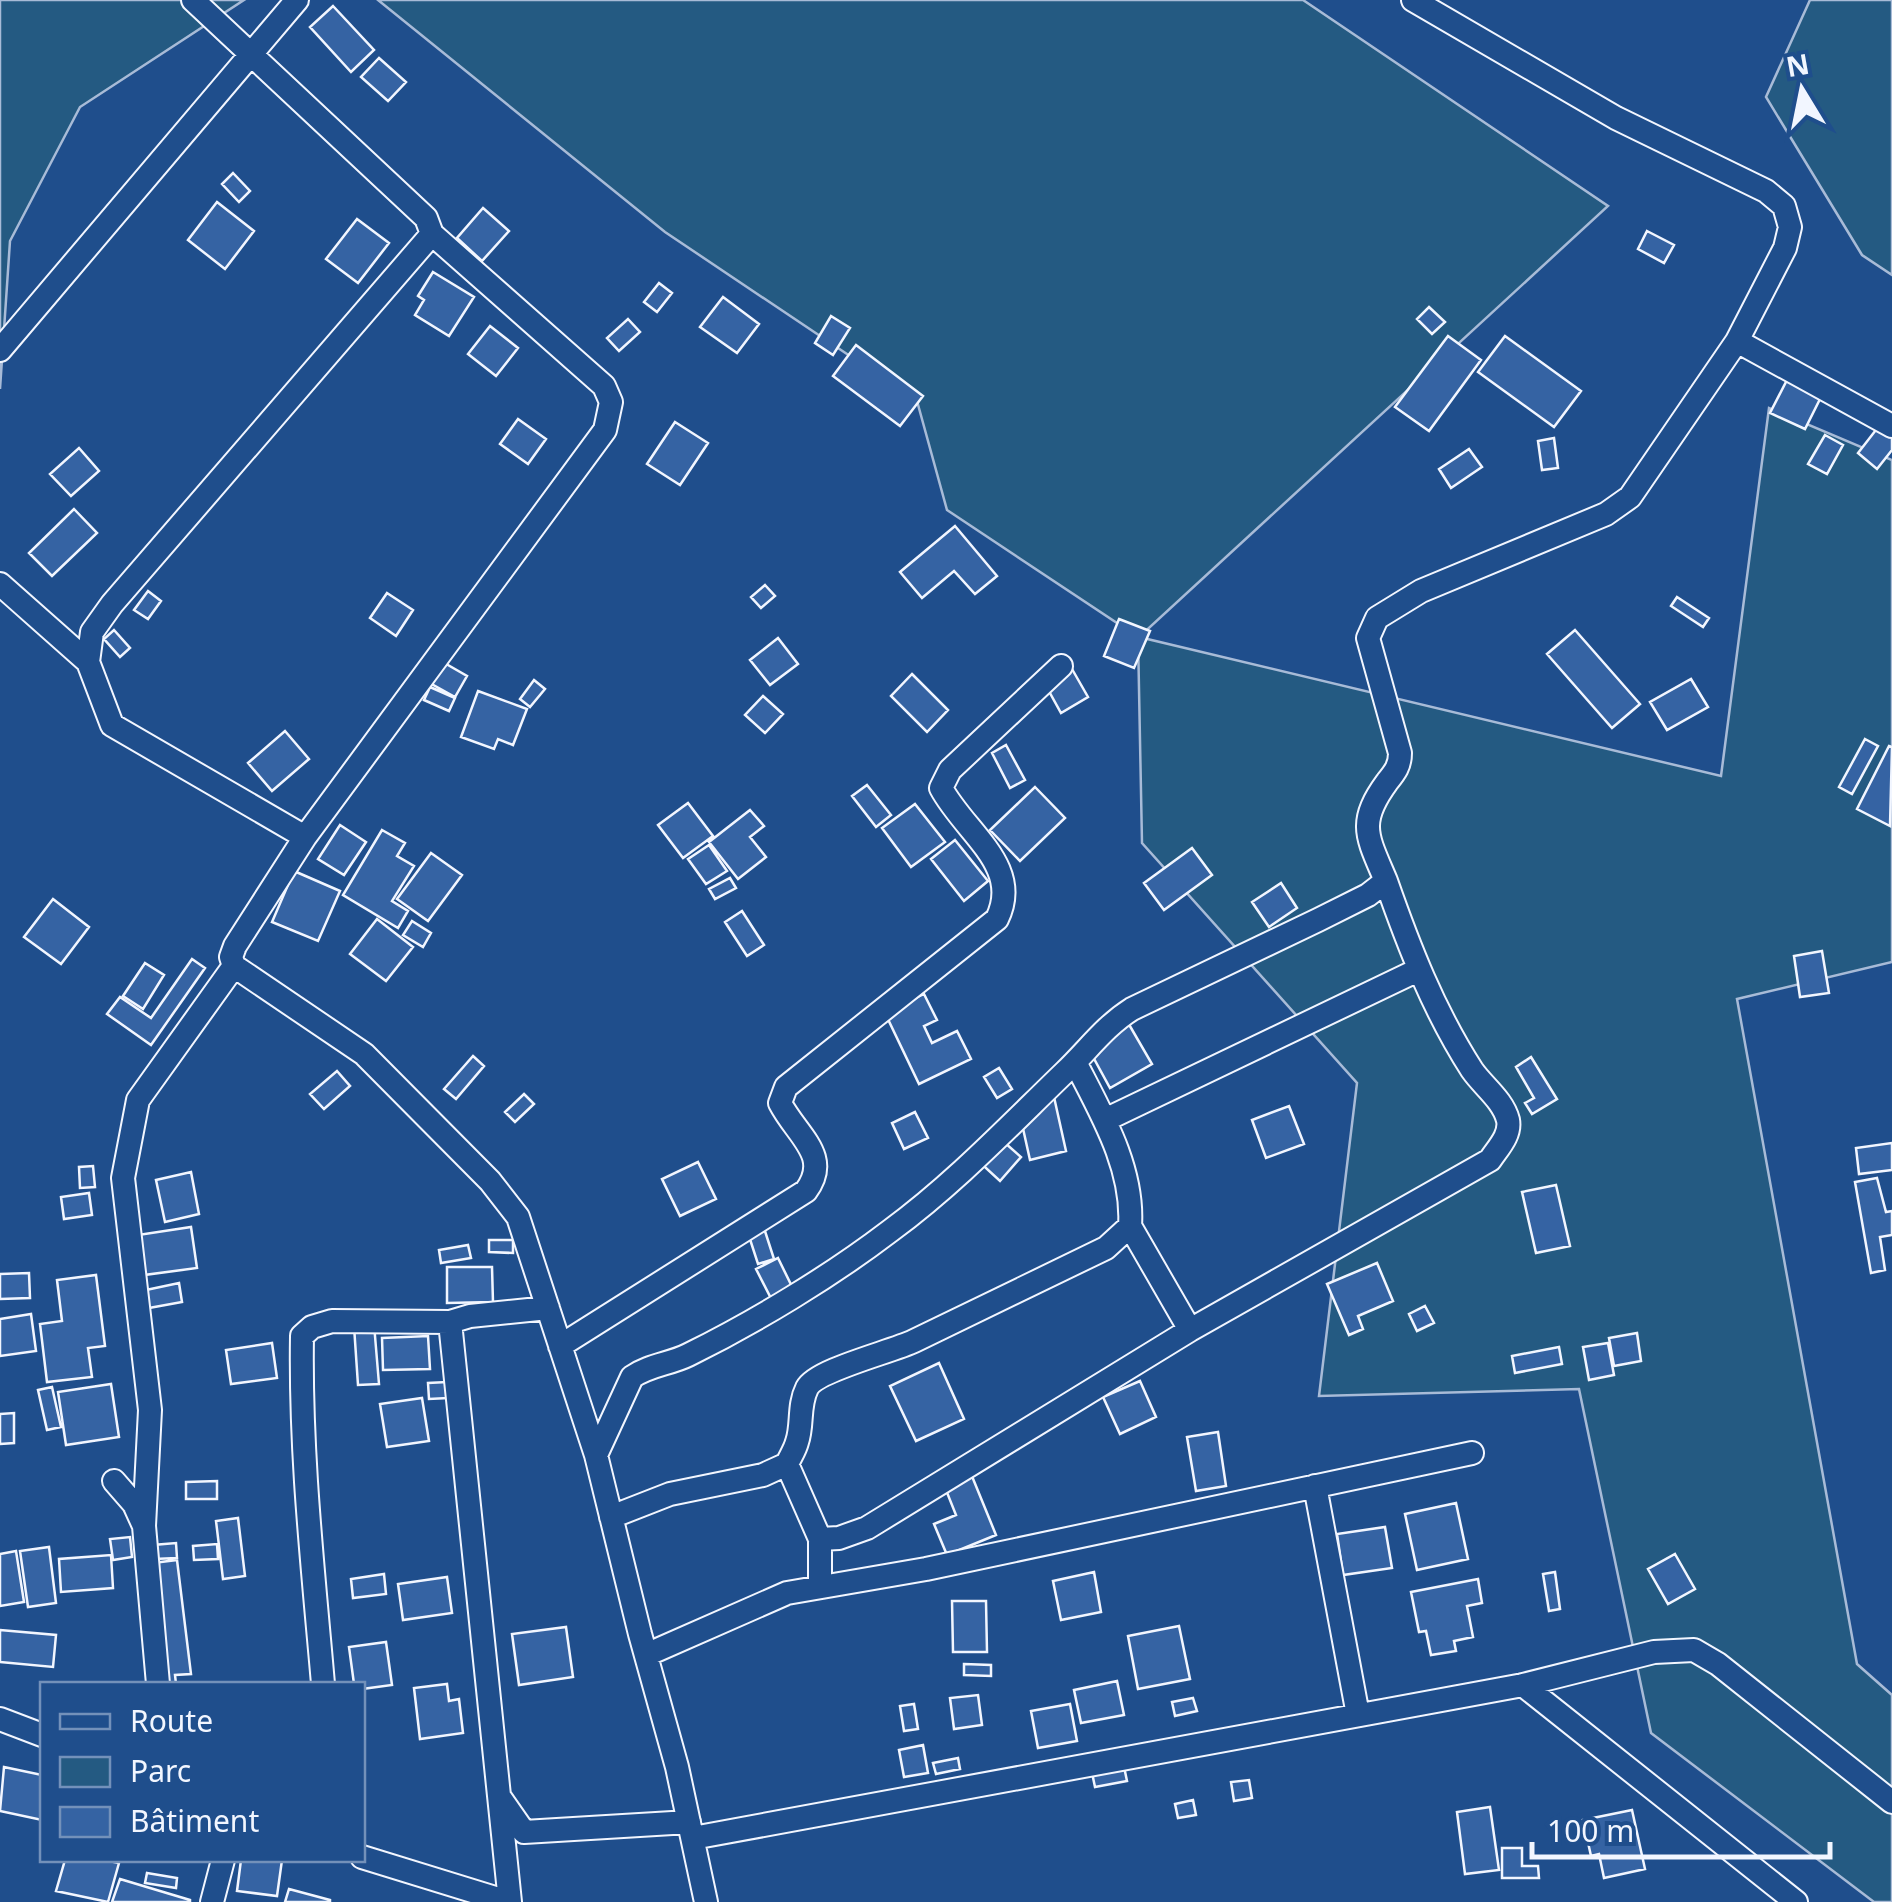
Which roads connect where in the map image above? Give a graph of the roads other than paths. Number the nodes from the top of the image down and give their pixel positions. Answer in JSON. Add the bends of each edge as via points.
{"nodes":[{"id":1,"x":194,"y":0,"type":"edge"},
{"id":2,"x":297,"y":0,"type":"edge"},
{"id":3,"x":1413,"y":0,"type":"edge"},
{"id":4,"x":250,"y":54,"type":"junction"},
{"id":5,"x":432,"y":234,"type":"junction"},
{"id":6,"x":1736,"y":341,"type":"junction"},
{"id":7,"x":0,"y":350,"type":"edge"},
{"id":8,"x":1892,"y":426,"type":"edge"},
{"id":9,"x":0,"y":584,"type":"edge"},
{"id":10,"x":88,"y":662,"type":"junction"},
{"id":11,"x":1061,"y":666,"type":"dead end"},
{"id":12,"x":306,"y":836,"type":"junction"},
{"id":13,"x":1386,"y":881,"type":"junction"},
{"id":14,"x":234,"y":966,"type":"junction"},
{"id":15,"x":1418,"y":970,"type":"junction"},
{"id":16,"x":1075,"y":1062,"type":"junction"},
{"id":17,"x":1105,"y":1120,"type":"junction"},
{"id":18,"x":1130,"y":1226,"type":"junction"},
{"id":19,"x":548,"y":1308,"type":"junction"},
{"id":20,"x":450,"y":1322,"type":"junction"},
{"id":21,"x":1190,"y":1330,"type":"junction"},
{"id":22,"x":560,"y":1346,"type":"junction"},
{"id":23,"x":1472,"y":1453,"type":"dead end"},
{"id":24,"x":596,"y":1456,"type":"junction"},
{"id":25,"x":787,"y":1464,"type":"junction"},
{"id":26,"x":114,"y":1481,"type":"dead end"},
{"id":27,"x":1315,"y":1486,"type":"junction"},
{"id":28,"x":611,"y":1517,"type":"junction"},
{"id":29,"x":144,"y":1526,"type":"junction"},
{"id":30,"x":820,"y":1539,"type":"junction"},
{"id":31,"x":820,"y":1587,"type":"junction"},
{"id":32,"x":646,"y":1655,"type":"junction"},
{"id":33,"x":158,"y":1682,"type":"edge"},
{"id":34,"x":322,"y":1682,"type":"edge"},
{"id":35,"x":1523,"y":1685,"type":"junction"},
{"id":36,"x":1358,"y":1716,"type":"junction"},
{"id":37,"x":0,"y":1719,"type":"edge"},
{"id":38,"x":40,"y":1734,"type":"edge"},
{"id":39,"x":499,"y":1796,"type":"junction"},
{"id":40,"x":1892,"y":1802,"type":"edge"},
{"id":41,"x":691,"y":1830,"type":"junction"},
{"id":42,"x":365,"y":1858,"type":"edge"},
{"id":43,"x":223,"y":1862,"type":"edge"},
{"id":44,"x":212,"y":1902,"type":"edge"},
{"id":45,"x":509,"y":1902,"type":"edge"},
{"id":46,"x":706,"y":1902,"type":"edge"},
{"id":47,"x":1796,"y":1902,"type":"edge"}],
"edges":[{"from":1,"to":4,"type":"street"},
{"from":2,"to":4,"type":"street"},
{"from":3,"to":6,"type":"street","via":[[1784,206],[1790,227],[1785,248]]},
{"from":4,"to":5,"type":"street","via":[[426,218]]},
{"from":4,"to":7,"type":"street"},
{"from":5,"to":10,"type":"street","via":[[112,604],[92,632]]},
{"from":5,"to":12,"type":"street","via":[[574,357],[611,402],[605,430]]},
{"from":6,"to":8,"type":"street"},
{"from":6,"to":13,"type":"street","via":[[1630,496],[1606,514],[1421,591],[1377,618],[1368,638],[1400,753],[1400,765],[1369,805],[1366,825]]},
{"from":9,"to":10,"type":"street"},
{"from":10,"to":12,"type":"street","via":[[112,725]]},
{"from":11,"to":22,"type":"street","via":[[950,770],[941,788],[997,864],[1006,900],[997,919],[786,1087],[780,1103],[818,1166],[806,1191]]},
{"from":12,"to":14,"type":"street","via":[[234,946]]},
{"from":13,"to":15,"type":"street"},
{"from":13,"to":16,"type":"street","via":[[1132,1010]]},
{"from":14,"to":19,"type":"street","via":[[364,1054],[490,1181],[518,1217]]},
{"from":14,"to":29,"type":"street","via":[[138,1100],[123,1178],[150,1410]]},
{"from":15,"to":17,"type":"street"},
{"from":15,"to":21,"type":"street","via":[[1473,1071],[1502,1107],[1506,1137],[1490,1160]]},
{"from":16,"to":17,"type":"street"},
{"from":16,"to":24,"type":"street","via":[[890,1232],[685,1357],[632,1377]]},
{"from":17,"to":18,"type":"street","via":[[1132,1200]]},
{"from":18,"to":21,"type":"street"},
{"from":18,"to":25,"type":"street","via":[[1106,1248],[900,1347],[825,1372],[808,1384]]},
{"from":19,"to":20,"type":"street"},
{"from":19,"to":22,"type":"street"},
{"from":20,"to":34,"type":"street","via":[[332,1322],[302,1336],[300,1418]]},
{"from":20,"to":39,"type":"street"},
{"from":21,"to":30,"type":"street","via":[[867,1528]]},
{"from":22,"to":24,"type":"street"},
{"from":23,"to":27,"type":"street"},
{"from":24,"to":28,"type":"street"},
{"from":25,"to":28,"type":"street","via":[[670,1494]]},
{"from":25,"to":30,"type":"street"},
{"from":26,"to":29,"type":"street"},
{"from":27,"to":31,"type":"street"},
{"from":27,"to":36,"type":"street"},
{"from":28,"to":32,"type":"street"},
{"from":29,"to":33,"type":"street"},
{"from":30,"to":31,"type":"street"},
{"from":31,"to":32,"type":"street","via":[[787,1593]]},
{"from":32,"to":41,"type":"street"},
{"from":35,"to":36,"type":"street"},
{"from":35,"to":40,"type":"street","via":[[1654,1652],[1694,1650]]},
{"from":35,"to":47,"type":"street"},
{"from":36,"to":41,"type":"street"},
{"from":37,"to":38,"type":"street"},
{"from":39,"to":41,"type":"street","via":[[524,1832]]},
{"from":39,"to":45,"type":"street"},
{"from":41,"to":46,"type":"street"},
{"from":42,"to":45,"type":"street"},
{"from":43,"to":44,"type":"street"}]}
